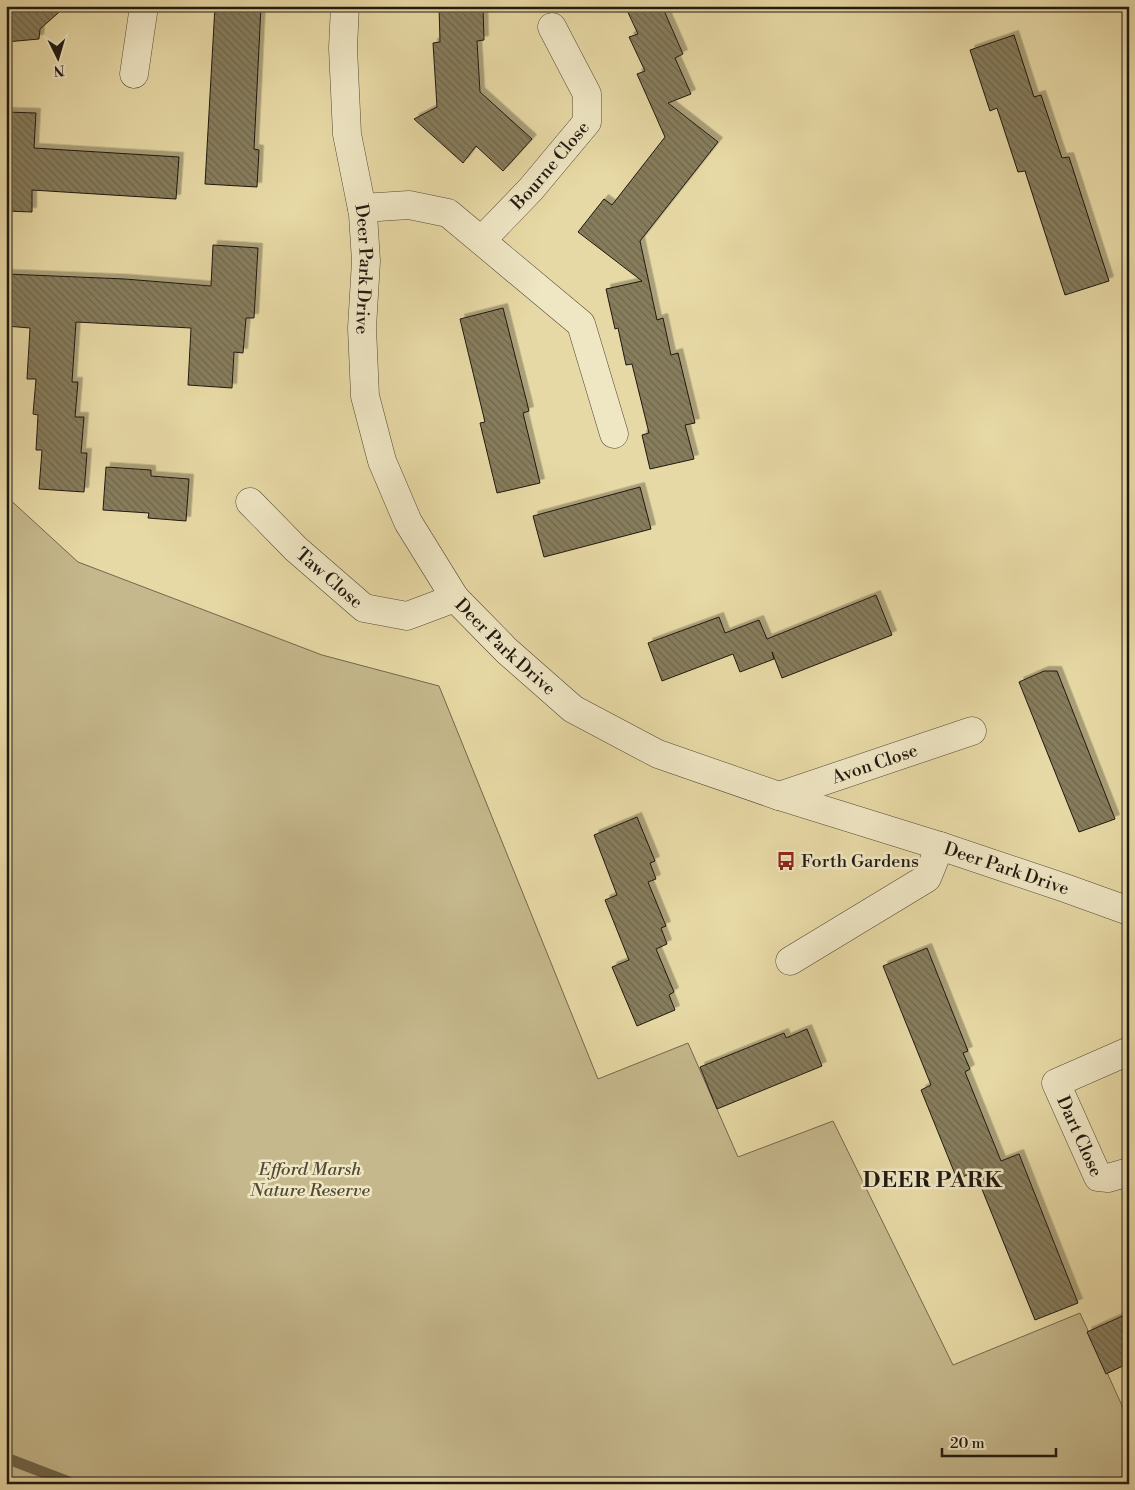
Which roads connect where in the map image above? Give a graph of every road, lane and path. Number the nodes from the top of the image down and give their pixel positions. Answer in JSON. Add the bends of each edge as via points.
{"nodes":[{"id":1,"x":144,"y":6,"type":"edge"},
{"id":2,"x":345,"y":6,"type":"edge"},
{"id":3,"x":552,"y":27,"type":"dead end"},
{"id":4,"x":134,"y":74,"type":"dead end"},
{"id":5,"x":362,"y":208,"type":"junction"},
{"id":6,"x":482,"y":240,"type":"junction"},
{"id":7,"x":614,"y":434,"type":"dead end"},
{"id":8,"x":250,"y":502,"type":"dead end"},
{"id":9,"x":455,"y":598,"type":"junction"},
{"id":10,"x":972,"y":730,"type":"dead end"},
{"id":11,"x":778,"y":796,"type":"junction"},
{"id":12,"x":940,"y":846,"type":"junction"},
{"id":13,"x":1129,"y":911,"type":"edge"},
{"id":14,"x":790,"y":961,"type":"dead end"},
{"id":15,"x":1129,"y":1052,"type":"edge"},
{"id":16,"x":1129,"y":1172,"type":"edge"}],
"edges":[{"from":1,"to":4,"type":"street"},
{"from":2,"to":5,"type":"street","name":"Deer Park Drive","via":[[347,134]]},
{"from":3,"to":6,"type":"street","name":"Bourne Close","via":[[587,94],[587,122],[531,189]]},
{"from":5,"to":6,"type":"street","via":[[409,205],[440,210]]},
{"from":5,"to":9,"type":"street","name":"Deer Park Drive","via":[[366,261],[362,328],[365,396],[382,461],[408,522]]},
{"from":6,"to":7,"type":"street","via":[[581,324]]},
{"from":8,"to":9,"type":"street","name":"Taw Close","via":[[296,549],[364,608],[407,616]]},
{"from":9,"to":11,"type":"street","name":"Deer Park Drive","via":[[507,651],[573,709],[658,754]]},
{"from":10,"to":11,"type":"street","name":"Avon Close"},
{"from":11,"to":12,"type":"street","name":"Deer Park Drive"},
{"from":12,"to":13,"type":"street","name":"Deer Park Drive"},
{"from":12,"to":14,"type":"street","via":[[928,878]]},
{"from":15,"to":16,"type":"street","name":"Dart Close","via":[[1056,1083],[1098,1177],[1108,1178]]}]}
